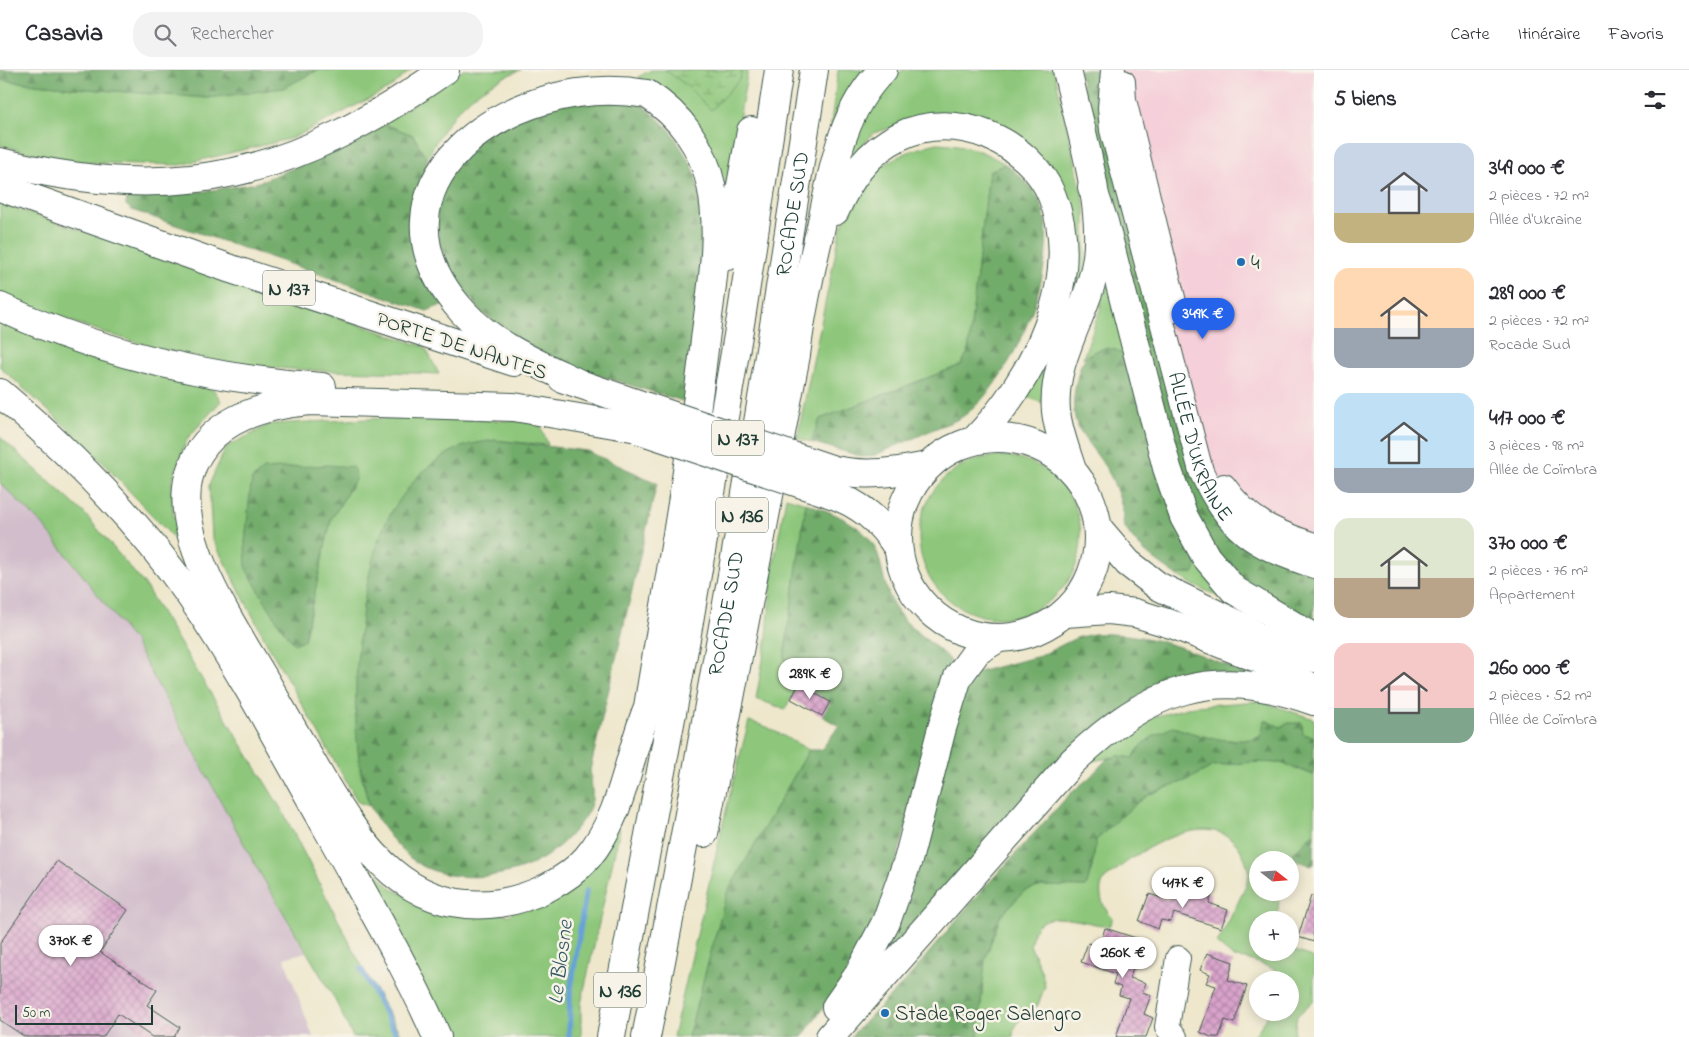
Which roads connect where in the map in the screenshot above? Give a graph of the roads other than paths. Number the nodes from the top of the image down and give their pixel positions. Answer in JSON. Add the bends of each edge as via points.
{"nodes":[{"id":1,"x":446,"y":70,"type":"edge"},
{"id":2,"x":762,"y":70,"type":"edge"},
{"id":3,"x":778,"y":70,"type":"edge"},
{"id":4,"x":814,"y":70,"type":"edge"},
{"id":5,"x":883,"y":70,"type":"edge"},
{"id":6,"x":1066,"y":70,"type":"edge"},
{"id":7,"x":1112,"y":70,"type":"edge"},
{"id":8,"x":1125,"y":70,"type":"edge"},
{"id":9,"x":560,"y":72,"type":"dead end"},
{"id":10,"x":484,"y":99,"type":"dead end"},
{"id":11,"x":0,"y":162,"type":"edge"},
{"id":12,"x":0,"y":187,"type":"edge"},
{"id":13,"x":1092,"y":187,"type":"junction"},
{"id":14,"x":0,"y":307,"type":"edge"},
{"id":15,"x":796,"y":355,"type":"junction"},
{"id":16,"x":580,"y":384,"type":"junction"},
{"id":17,"x":0,"y":393,"type":"edge"},
{"id":18,"x":698,"y":401,"type":"junction"},
{"id":19,"x":639,"y":421,"type":"junction"},
{"id":20,"x":975,"y":440,"type":"junction"},
{"id":21,"x":928,"y":466,"type":"junction"},
{"id":22,"x":1072,"y":470,"type":"junction"},
{"id":23,"x":832,"y":481,"type":"junction"},
{"id":24,"x":1098,"y":528,"type":"junction"},
{"id":25,"x":1314,"y":545,"type":"edge"},
{"id":26,"x":898,"y":548,"type":"junction"},
{"id":27,"x":1314,"y":566,"type":"edge"},
{"id":28,"x":1065,"y":613,"type":"junction"},
{"id":29,"x":1241,"y":626,"type":"junction"},
{"id":30,"x":1314,"y":638,"type":"edge"},
{"id":31,"x":997,"y":639,"type":"junction"},
{"id":32,"x":1314,"y":658,"type":"edge"},
{"id":33,"x":1277,"y":666,"type":"junction"},
{"id":34,"x":1314,"y":672,"type":"edge"},
{"id":35,"x":1314,"y":688,"type":"edge"},
{"id":36,"x":1314,"y":701,"type":"edge"},
{"id":37,"x":648,"y":707,"type":"junction"},
{"id":38,"x":630,"y":943,"type":"junction"},
{"id":39,"x":1178,"y":958,"type":"dead end"},
{"id":40,"x":662,"y":959,"type":"junction"},
{"id":41,"x":437,"y":1037,"type":"edge"},
{"id":42,"x":611,"y":1037,"type":"edge"},
{"id":43,"x":646,"y":1037,"type":"edge"},
{"id":44,"x":815,"y":1037,"type":"edge"},
{"id":45,"x":830,"y":1037,"type":"edge"},
{"id":46,"x":1175,"y":1037,"type":"edge"}],
"edges":[{"from":1,"to":11,"type":"highway","via":[[382,113],[337,137],[246,171],[210,178],[141,181],[68,175]]},
{"from":2,"to":18,"type":"highway"},
{"from":3,"to":38,"type":"highway","name":"ROCADE SUD","number":"N 136","via":[[709,506]]},
{"from":4,"to":40,"type":"highway","name":"ROCADE SUD","number":"N 136","via":[[722,636]]},
{"from":5,"to":15,"type":"highway","via":[[857,104],[840,144],[800,316]]},
{"from":6,"to":13,"type":"highway"},
{"from":7,"to":27,"type":"street","name":"ALLÉE D'UKRAINE","via":[[1112,130],[1201,471],[1222,511],[1242,533],[1268,550]]},
{"from":8,"to":25,"type":"street","name":"ALLÉE D'UKRAINE","via":[[1124,100],[1202,420],[1222,484],[1236,504],[1252,518],[1273,531]]},
{"from":9,"to":18,"type":"highway","via":[[611,77],[643,92],[682,124],[701,154],[711,185],[716,232]]},
{"from":10,"to":16,"type":"highway","via":[[448,138],[431,177],[425,214],[434,264],[451,297],[483,331],[518,353]]},
{"from":12,"to":16,"type":"highway","name":"PORTE DE NANTES","number":"N 137","via":[[231,269]]},
{"from":13,"to":22,"type":"highway","via":[[1097,220],[1097,257],[1057,388],[1056,410]]},
{"from":13,"to":30,"type":"highway","via":[[1104,222],[1167,468],[1184,517],[1206,557],[1234,590]]},
{"from":14,"to":19,"type":"highway","number":"N 137","via":[[94,343],[198,371],[280,384],[487,395]]},
{"from":15,"to":20,"type":"highway","via":[[809,320],[835,211],[860,166],[887,144],[915,130],[952,128],[996,138],[1019,152],[1043,178],[1058,214],[1062,256],[1055,303],[1034,356],[1010,398]]},
{"from":15,"to":40,"type":"highway","via":[[687,914]]},
{"from":16,"to":19,"type":"highway","name":"PORTE DE NANTES","number":"N 137"},
{"from":17,"to":41,"type":"highway","via":[[101,490],[148,541],[190,596],[324,823],[407,974]]},
{"from":18,"to":37,"type":"highway"},
{"from":19,"to":23,"type":"highway","name":"PORTE DE NANTES","number":"N 137","bridge":true},
{"from":19,"to":37,"type":"highway","via":[[514,407],[285,403],[236,419],[211,438],[191,470],[186,510],[202,567],[349,824],[389,872],[433,897],[468,905],[505,902],[540,890],[575,869],[596,846],[619,802]]},
{"from":20,"to":21,"type":"highway","via":[[950,450]]},
{"from":20,"to":22,"type":"highway","via":[[1005,437],[1020,440],[1049,451]]},
{"from":21,"to":23,"type":"highway","name":"PORTE DE NANTES","number":"N 137","via":[[884,474],[849,473]]},
{"from":21,"to":26,"type":"highway","via":[[904,504]]},
{"from":22,"to":24,"type":"highway","via":[[1090,497]]},
{"from":23,"to":26,"type":"highway","number":"N 137","via":[[848,499],[871,514]]},
{"from":24,"to":28,"type":"highway","via":[[1095,565],[1078,599]]},
{"from":24,"to":29,"type":"highway","via":[[1128,563],[1151,582]]},
{"from":26,"to":31,"type":"highway","via":[[907,580],[937,618],[965,633]]},
{"from":28,"to":31,"type":"highway","via":[[1034,632]]},
{"from":28,"to":33,"type":"highway","via":[[1109,610],[1135,613],[1177,626]]},
{"from":29,"to":30,"type":"highway"},
{"from":29,"to":32,"type":"highway","via":[[1258,637]]},
{"from":31,"to":44,"type":"highway","via":[[977,651],[958,677],[908,860],[886,922],[859,974]]},
{"from":33,"to":34,"type":"highway","via":[[1294,665]]},
{"from":33,"to":35,"type":"highway","via":[[1290,677]]},
{"from":36,"to":45,"type":"highway","via":[[1252,684],[1213,684],[1176,692],[1145,706],[1107,730],[1073,760]]},
{"from":37,"to":38,"type":"highway","via":[[649,731],[620,920]]},
{"from":38,"to":42,"type":"highway","name":"ROCADE SUD","number":"N 136"},
{"from":39,"to":46,"type":"street","via":[[1167,1027]]},
{"from":40,"to":43,"type":"highway","name":"ROCADE SUD","number":"N 136"}]}
